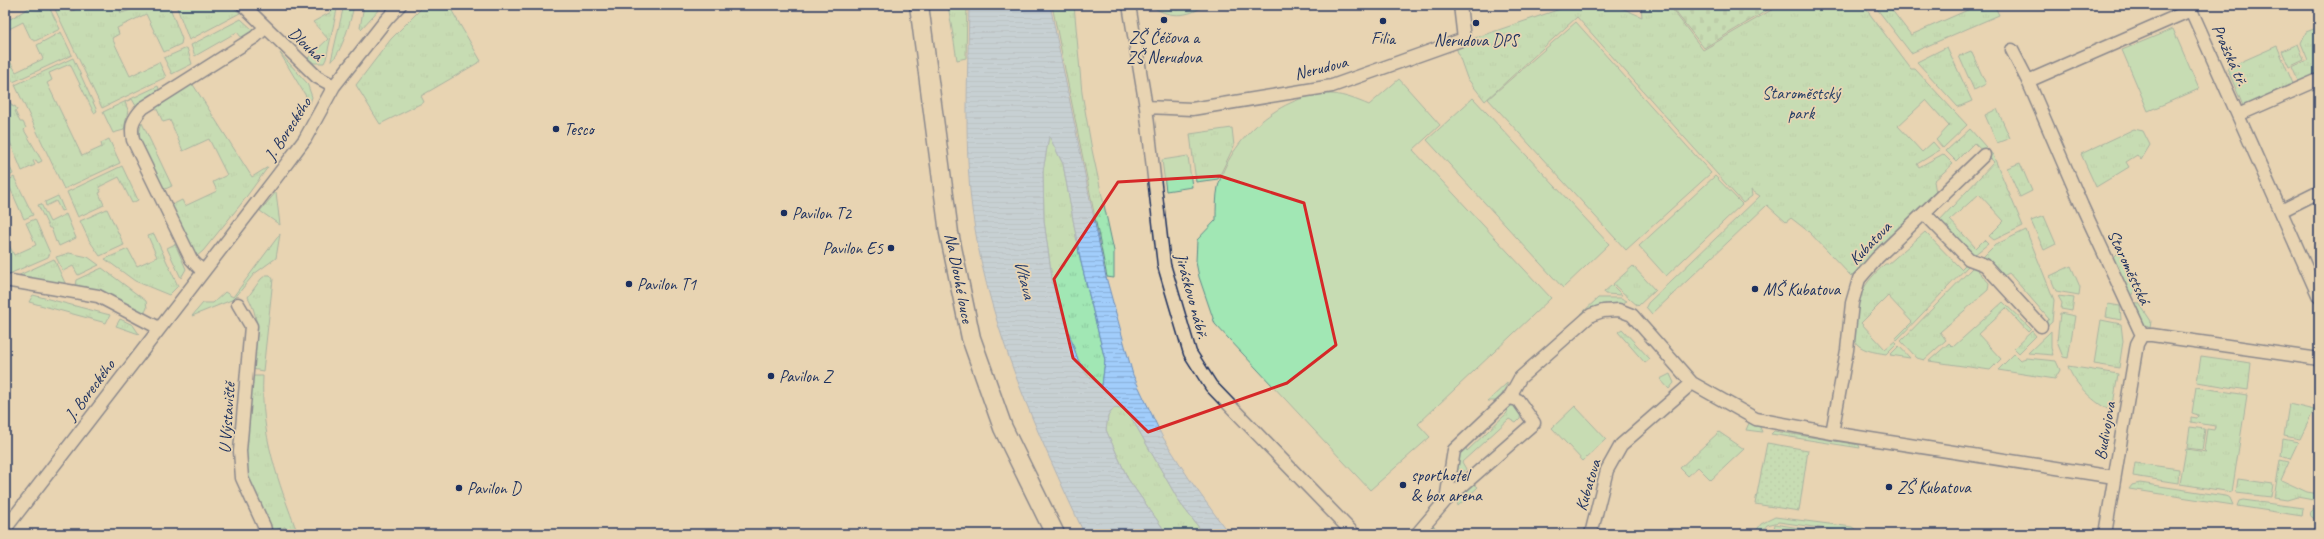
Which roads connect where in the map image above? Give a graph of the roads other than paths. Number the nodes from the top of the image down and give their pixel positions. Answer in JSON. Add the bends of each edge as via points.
{"nodes":[{"id":1,"x":242,"y":5,"type":"edge"},
{"id":2,"x":400,"y":5,"type":"edge"},
{"id":3,"x":919,"y":5,"type":"edge"},
{"id":4,"x":1130,"y":5,"type":"edge"},
{"id":5,"x":1460,"y":5,"type":"edge"},
{"id":6,"x":265,"y":28,"type":"junction"},
{"id":7,"x":2012,"y":50,"type":"dead end"},
{"id":8,"x":2318,"y":80,"type":"edge"},
{"id":9,"x":2028,"y":81,"type":"junction"},
{"id":10,"x":334,"y":86,"type":"junction"},
{"id":11,"x":1146,"y":107,"type":"junction"},
{"id":12,"x":2238,"y":115,"type":"junction"},
{"id":13,"x":1984,"y":155,"type":"dead end"},
{"id":14,"x":2319,"y":192,"type":"edge"},
{"id":15,"x":2281,"y":211,"type":"junction"},
{"id":16,"x":1924,"y":213,"type":"junction"},
{"id":17,"x":202,"y":271,"type":"junction"},
{"id":18,"x":5,"y":280,"type":"edge"},
{"id":19,"x":2319,"y":297,"type":"edge"},
{"id":20,"x":238,"y":304,"type":"dead end"},
{"id":21,"x":2041,"y":326,"type":"dead end"},
{"id":22,"x":159,"y":328,"type":"junction"},
{"id":23,"x":2142,"y":335,"type":"junction"},
{"id":24,"x":2319,"y":359,"type":"edge"},
{"id":25,"x":1692,"y":383,"type":"junction"},
{"id":26,"x":1509,"y":398,"type":"junction"},
{"id":27,"x":1832,"y":434,"type":"junction"},
{"id":28,"x":2114,"y":477,"type":"junction"},
{"id":29,"x":1446,"y":500,"type":"junction"},
{"id":30,"x":5,"y":529,"type":"edge"},
{"id":31,"x":266,"y":534,"type":"edge"},
{"id":32,"x":1055,"y":534,"type":"edge"},
{"id":33,"x":1354,"y":534,"type":"edge"},
{"id":34,"x":1417,"y":534,"type":"edge"},
{"id":35,"x":1591,"y":534,"type":"edge"},
{"id":36,"x":2105,"y":534,"type":"edge"}],
"edges":[{"from":1,"to":6,"type":"street","name":"Dlouhá"},
{"from":2,"to":10,"type":"street","name":"J. Boreckého"},
{"from":3,"to":32,"type":"main road","name":"Na Dlouhé louce","via":[[949,233],[971,338],[1003,428]]},
{"from":4,"to":11,"type":"street","name":"Jiráskovo nábř."},
{"from":5,"to":11,"type":"street","name":"Nerudova","via":[[1464,39],[1332,86],[1192,109]]},
{"from":6,"to":10,"type":"street","name":"Dlouhá","via":[[317,77]]},
{"from":6,"to":17,"type":"street","via":[[144,108],[133,118],[130,128],[133,140],[191,259]]},
{"from":7,"to":9,"type":"street","name":"Staroměstská"},
{"from":8,"to":12,"type":"street"},
{"from":9,"to":12,"type":"street","name":"Pražská tř.","via":[[2191,10]]},
{"from":9,"to":23,"type":"street","name":"Staroměstská"},
{"from":10,"to":17,"type":"street","name":"J. Boreckého","via":[[305,139]]},
{"from":11,"to":33,"type":"street","name":"Jiráskovo nábř.","via":[[1164,265],[1190,353],[1210,386]]},
{"from":12,"to":15,"type":"street","name":"Pražská tř."},
{"from":13,"to":16,"type":"street","name":"Kubatova"},
{"from":14,"to":15,"type":"street"},
{"from":15,"to":19,"type":"street","name":"Pražská tř."},
{"from":16,"to":21,"type":"street","via":[[1969,259],[1986,265]]},
{"from":16,"to":27,"type":"street","name":"Kubatova","via":[[1859,279],[1852,303],[1847,350]]},
{"from":17,"to":22,"type":"street","name":"J. Boreckého"},
{"from":18,"to":22,"type":"street","via":[[98,296]]},
{"from":20,"to":31,"type":"street","name":"U Výstaviště","via":[[251,326],[240,451],[242,478]]},
{"from":22,"to":30,"type":"street","name":"J. Boreckého"},
{"from":23,"to":24,"type":"street"},
{"from":23,"to":28,"type":"street","name":"Budivojova","via":[[2137,344]]},
{"from":25,"to":26,"type":"street","via":[[1632,315],[1619,310],[1603,311],[1591,315],[1520,378]]},
{"from":25,"to":27,"type":"street","via":[[1756,419]]},
{"from":25,"to":35,"type":"street","name":"Kubatova","via":[[1621,445],[1607,470]]},
{"from":26,"to":29,"type":"street","via":[[1454,450]]},
{"from":26,"to":29,"type":"street","via":[[1518,400],[1534,423]]},
{"from":27,"to":28,"type":"street"},
{"from":28,"to":36,"type":"street","name":"Budivojova"},
{"from":29,"to":34,"type":"street"}]}
